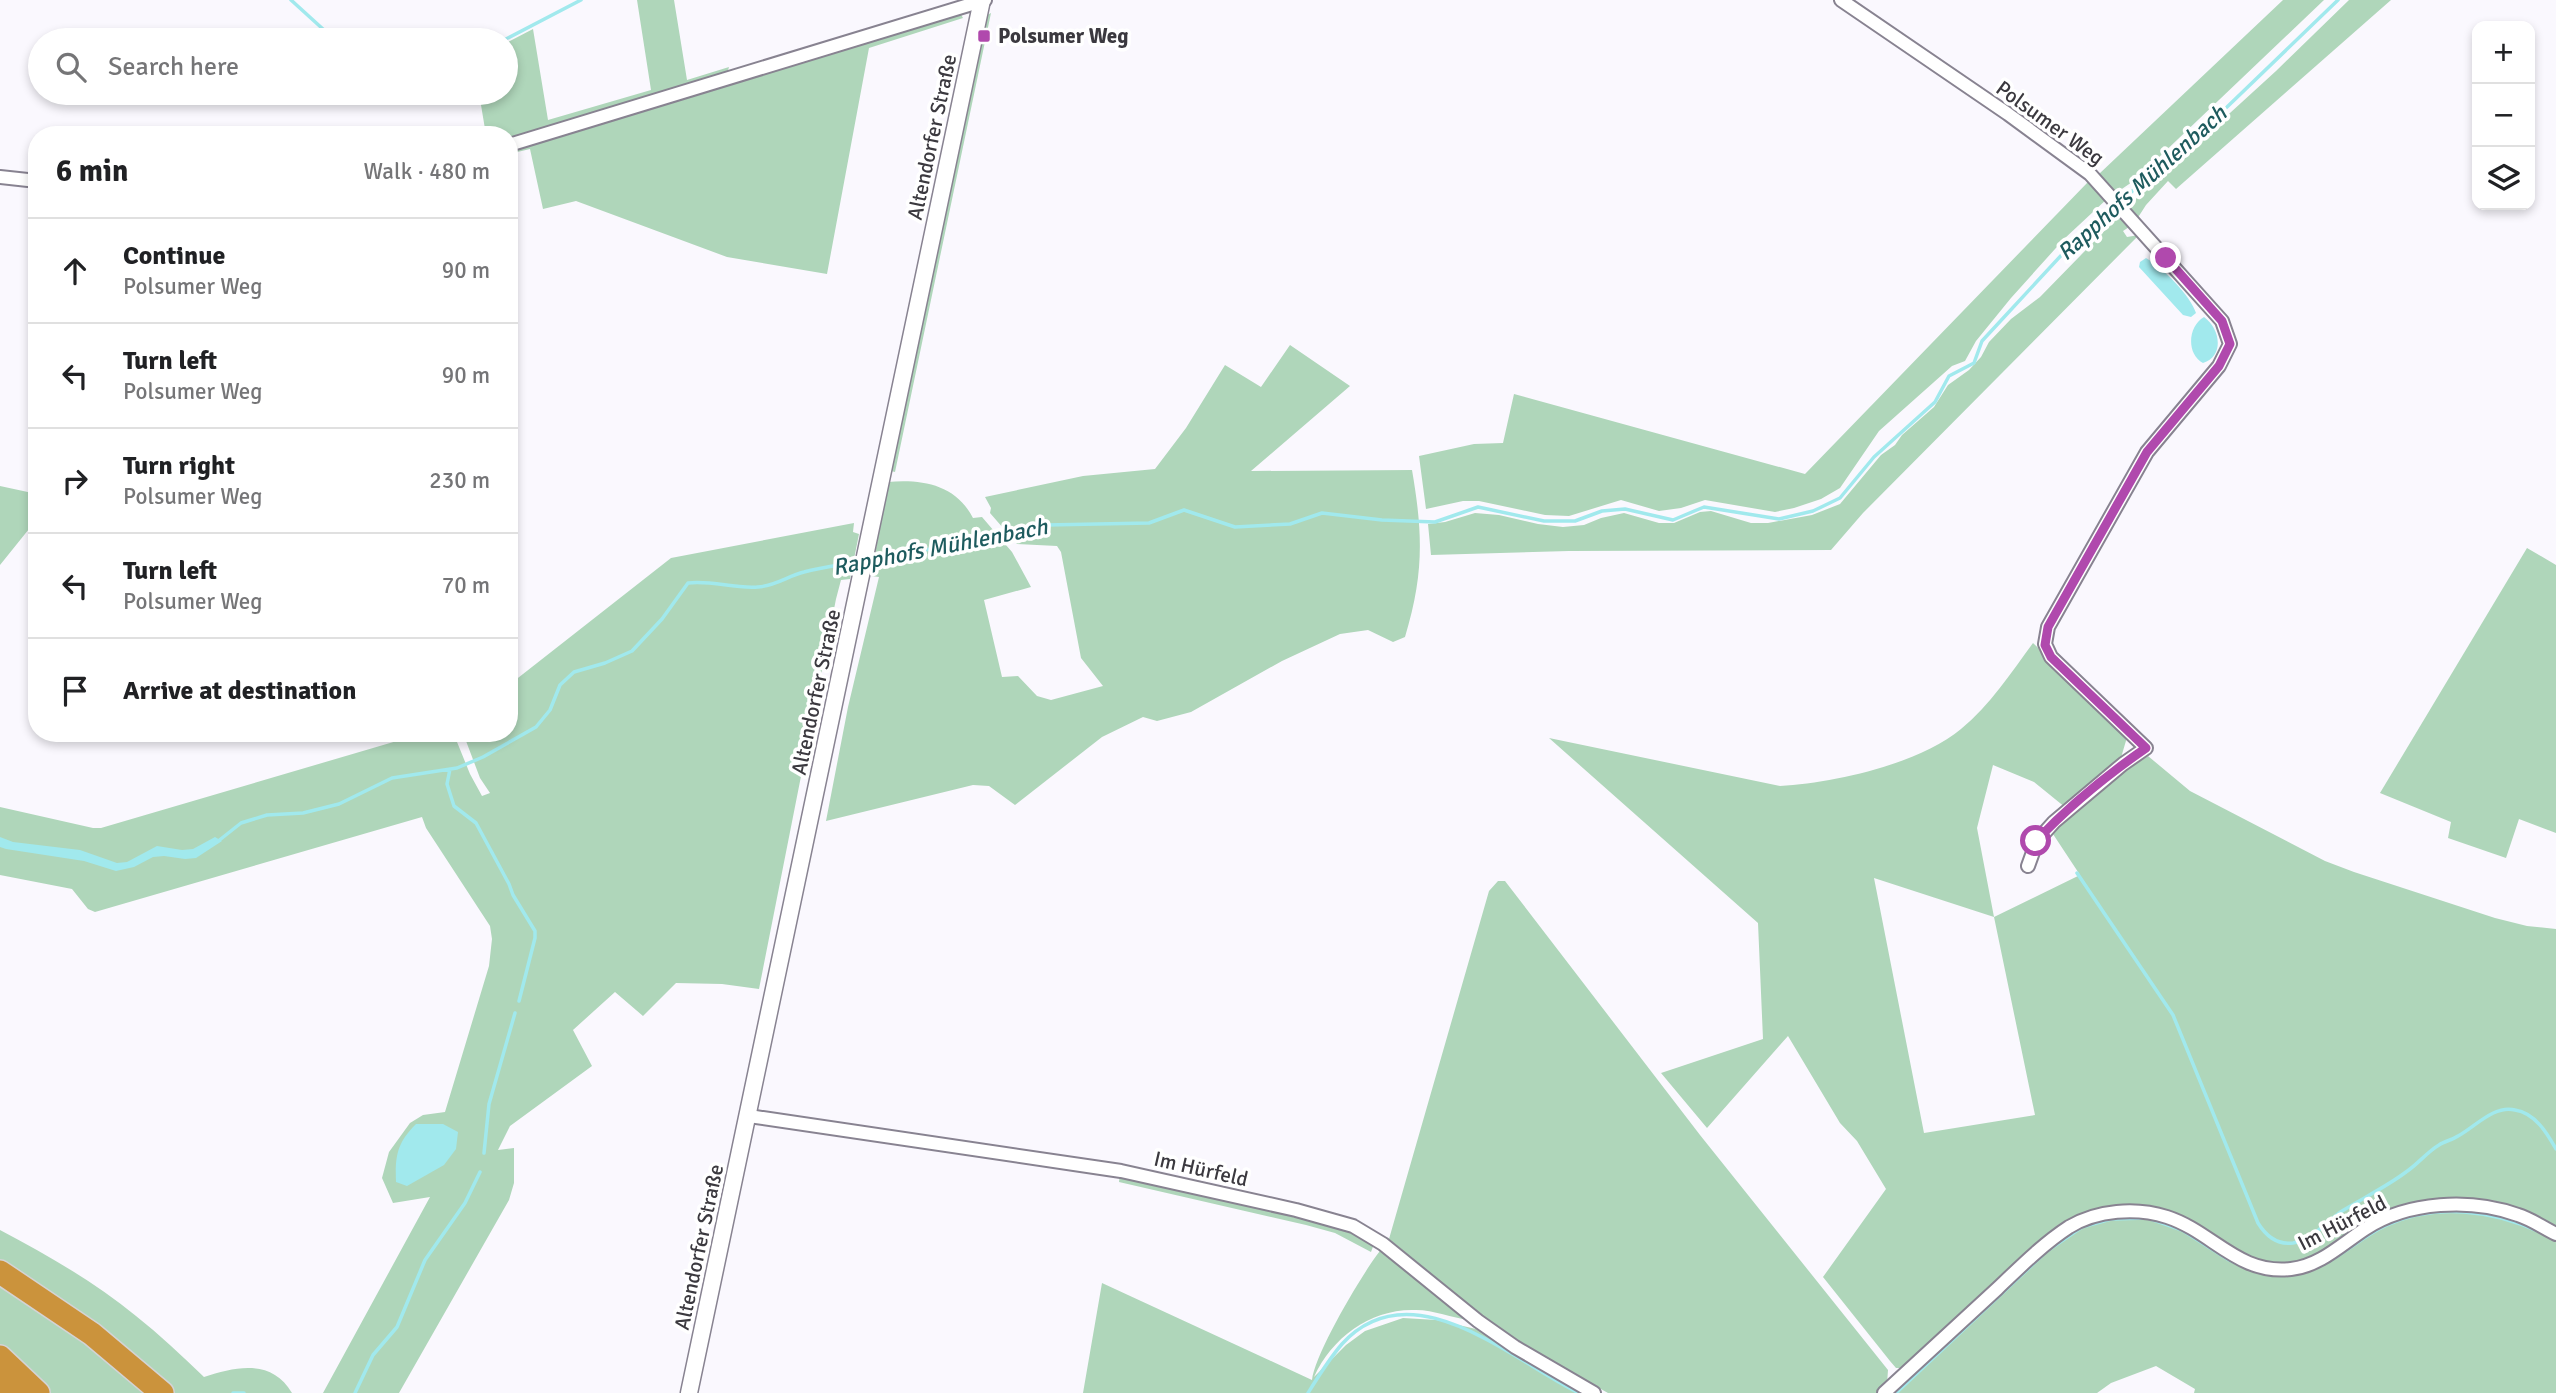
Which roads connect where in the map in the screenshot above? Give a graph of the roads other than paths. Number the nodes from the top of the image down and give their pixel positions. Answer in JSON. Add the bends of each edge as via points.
{"nodes":[{"id":1,"x":983,"y":0,"type":"edge"},
{"id":2,"x":1840,"y":0,"type":"edge"},
{"id":3,"x":518,"y":142,"type":"edge"},
{"id":4,"x":0,"y":177,"type":"edge"},
{"id":5,"x":28,"y":180,"type":"edge"},
{"id":6,"x":2028,"y":866,"type":"dead end"},
{"id":7,"x":749,"y":1116,"type":"junction"},
{"id":8,"x":2556,"y":1234,"type":"edge"},
{"id":9,"x":0,"y":1272,"type":"edge"},
{"id":10,"x":0,"y":1357,"type":"edge"},
{"id":11,"x":0,"y":1383,"type":"edge"},
{"id":12,"x":10,"y":1393,"type":"edge"},
{"id":13,"x":38,"y":1393,"type":"edge"},
{"id":14,"x":162,"y":1393,"type":"edge"},
{"id":15,"x":689,"y":1393,"type":"edge"},
{"id":16,"x":1594,"y":1393,"type":"edge"},
{"id":17,"x":1884,"y":1393,"type":"edge"}],
"edges":[{"from":1,"to":3,"type":"street"},
{"from":1,"to":7,"type":"street","name":"Altendorfer Straße"},
{"from":2,"to":6,"type":"street","name":"Polsumer Weg","via":[[2090,174],[2222,321],[2230,344],[2219,366],[2147,452],[2048,627],[2045,645],[2051,657],[2146,748],[2054,822],[2036,841]]},
{"from":4,"to":5,"type":"street"},
{"from":7,"to":15,"type":"street","name":"Altendorfer Straße"},
{"from":7,"to":16,"type":"street","name":"Im Hürfeld","via":[[1121,1171],[1353,1226],[1383,1244],[1478,1321]]},
{"from":8,"to":17,"type":"street","name":"Im Hürfeld","via":[[2519,1215],[2481,1205],[2430,1207],[2390,1216],[2315,1262],[2269,1269],[2241,1261],[2166,1216],[2104,1213],[2071,1226],[2041,1248]]},
{"from":9,"to":14,"type":"highway","via":[[92,1334]]},
{"from":10,"to":13,"type":"highway"},
{"from":11,"to":12,"type":"highway"}]}
